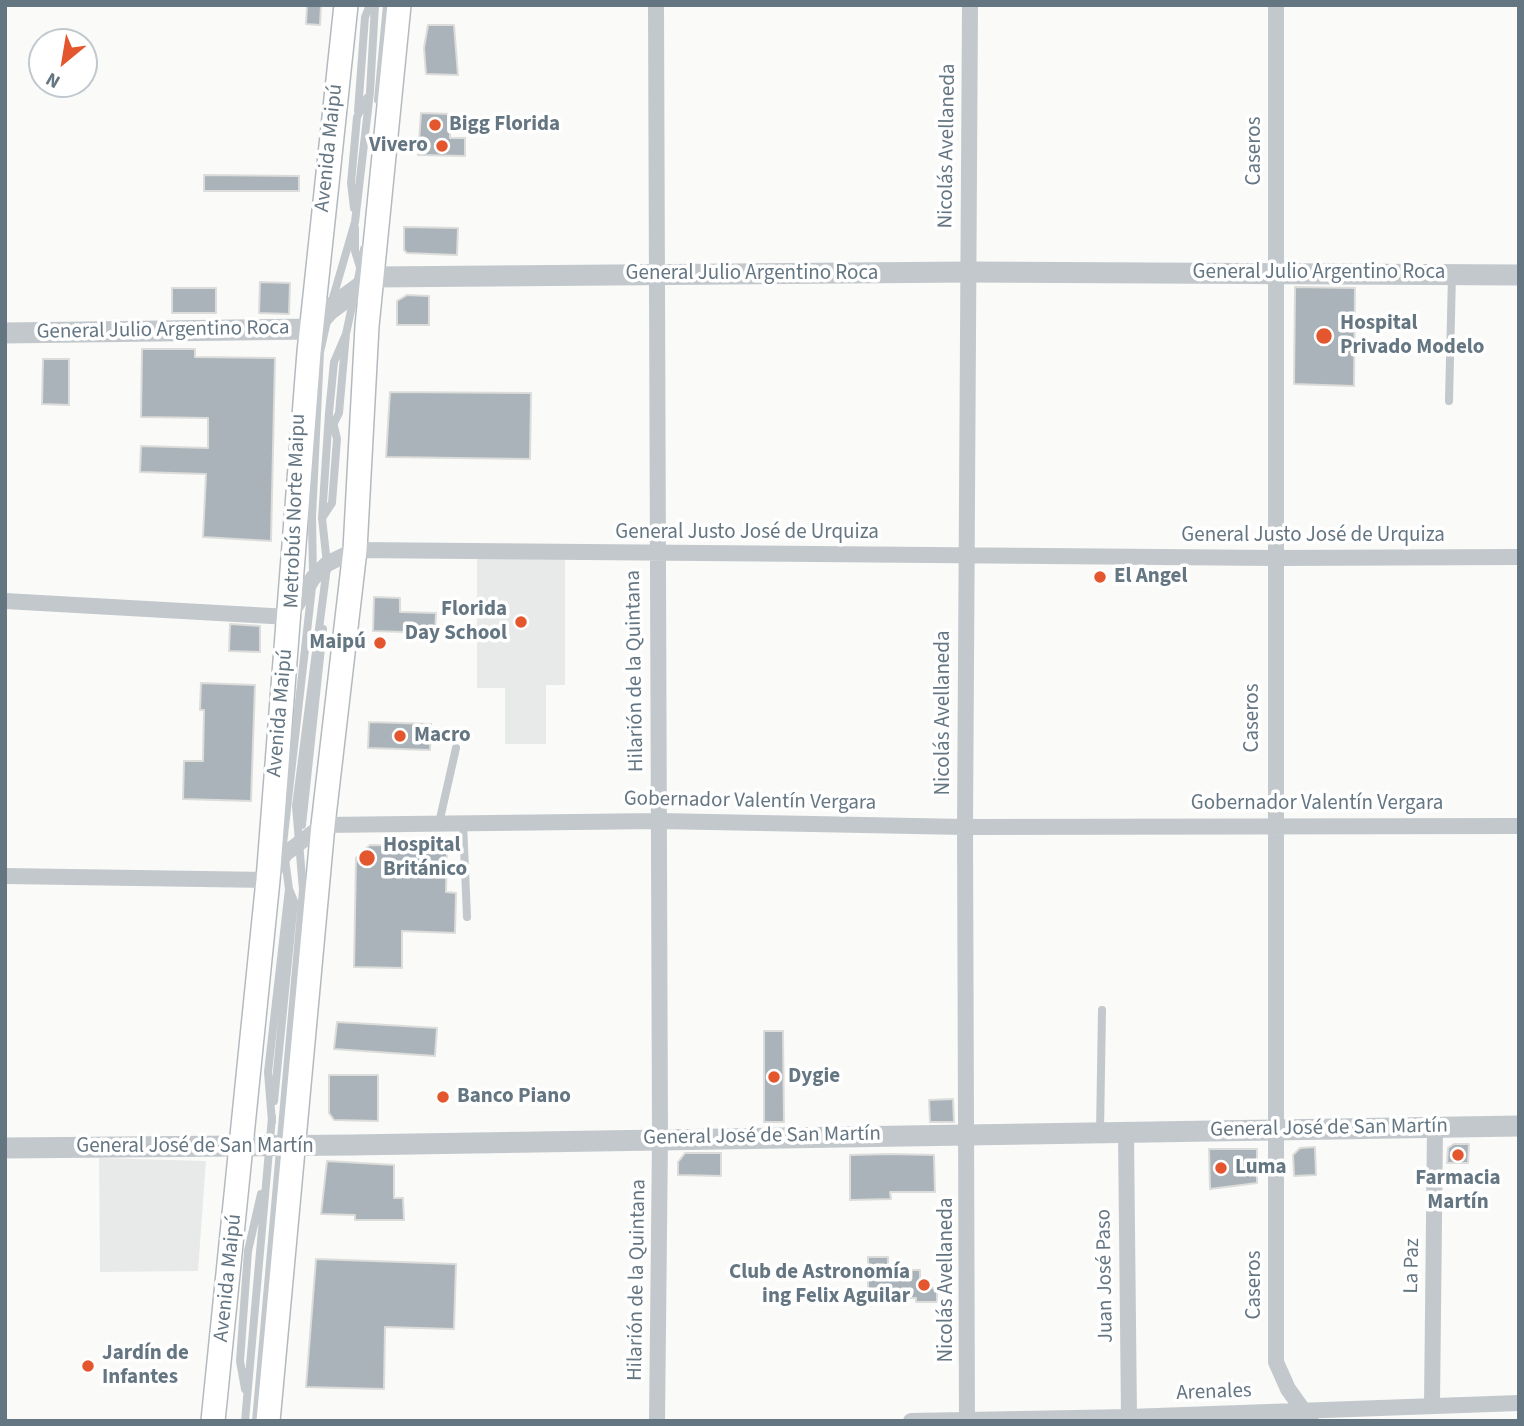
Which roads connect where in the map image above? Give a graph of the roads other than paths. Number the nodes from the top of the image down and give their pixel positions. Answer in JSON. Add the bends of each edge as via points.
{"nodes":[{"id":1,"x":346,"y":5,"type":"edge"},
{"id":2,"x":373,"y":5,"type":"edge"},
{"id":3,"x":387,"y":5,"type":"edge"},
{"id":4,"x":399,"y":5,"type":"edge"},
{"id":5,"x":656,"y":5,"type":"edge"},
{"id":6,"x":970,"y":5,"type":"edge"},
{"id":7,"x":1276,"y":5,"type":"edge"},
{"id":8,"x":360,"y":91,"type":"junction"},
{"id":9,"x":370,"y":92,"type":"junction"},
{"id":10,"x":362,"y":108,"type":"junction"},
{"id":11,"x":357,"y":117,"type":"junction"},
{"id":12,"x":367,"y":118,"type":"junction"},
{"id":13,"x":373,"y":157,"type":"dead end"},
{"id":14,"x":370,"y":185,"type":"dead end"},
{"id":15,"x":355,"y":222,"type":"junction"},
{"id":16,"x":968,"y":272,"type":"junction"},
{"id":17,"x":657,"y":274,"type":"junction"},
{"id":18,"x":1276,"y":274,"type":"junction"},
{"id":19,"x":1452,"y":274,"type":"junction"},
{"id":20,"x":1519,"y":275,"type":"edge"},
{"id":21,"x":364,"y":278,"type":"junction"},
{"id":22,"x":329,"y":310,"type":"junction"},
{"id":23,"x":312,"y":329,"type":"junction"},
{"id":24,"x":5,"y":333,"type":"edge"},
{"id":25,"x":1450,"y":401,"type":"dead end"},
{"id":26,"x":334,"y":413,"type":"junction"},
{"id":27,"x":334,"y":424,"type":"junction"},
{"id":28,"x":327,"y":437,"type":"junction"},
{"id":29,"x":337,"y":439,"type":"junction"},
{"id":30,"x":322,"y":518,"type":"junction"},
{"id":31,"x":355,"y":550,"type":"junction"},
{"id":32,"x":656,"y":554,"type":"junction"},
{"id":33,"x":966,"y":555,"type":"junction"},
{"id":34,"x":1519,"y":557,"type":"edge"},
{"id":35,"x":1275,"y":558,"type":"junction"},
{"id":36,"x":327,"y":564,"type":"junction"},
{"id":37,"x":313,"y":578,"type":"junction"},
{"id":38,"x":5,"y":601,"type":"edge"},
{"id":39,"x":289,"y":617,"type":"junction"},
{"id":40,"x":456,"y":748,"type":"dead end"},
{"id":41,"x":659,"y":821,"type":"junction"},
{"id":42,"x":439,"y":823,"type":"junction"},
{"id":43,"x":463,"y":823,"type":"junction"},
{"id":44,"x":1274,"y":824,"type":"junction"},
{"id":45,"x":323,"y":825,"type":"junction"},
{"id":46,"x":1519,"y":825,"type":"edge"},
{"id":47,"x":965,"y":827,"type":"junction"},
{"id":48,"x":301,"y":842,"type":"junction"},
{"id":49,"x":285,"y":854,"type":"junction"},
{"id":50,"x":5,"y":876,"type":"edge"},
{"id":51,"x":278,"y":885,"type":"junction"},
{"id":52,"x":467,"y":917,"type":"dead end"},
{"id":53,"x":279,"y":1005,"type":"junction"},
{"id":54,"x":1102,"y":1010,"type":"dead end"},
{"id":55,"x":1519,"y":1126,"type":"edge"},
{"id":56,"x":1435,"y":1127,"type":"junction"},
{"id":57,"x":1277,"y":1129,"type":"junction"},
{"id":58,"x":968,"y":1134,"type":"junction"},
{"id":59,"x":1126,"y":1134,"type":"junction"},
{"id":60,"x":1100,"y":1135,"type":"junction"},
{"id":61,"x":660,"y":1138,"type":"junction"},
{"id":62,"x":242,"y":1145,"type":"junction"},
{"id":63,"x":5,"y":1147,"type":"edge"},
{"id":64,"x":278,"y":1150,"type":"junction"},
{"id":65,"x":1519,"y":1403,"type":"edge"},
{"id":66,"x":1432,"y":1405,"type":"junction"},
{"id":67,"x":1307,"y":1415,"type":"edge"},
{"id":68,"x":1129,"y":1417,"type":"junction"},
{"id":69,"x":213,"y":1421,"type":"edge"},
{"id":70,"x":245,"y":1421,"type":"edge"},
{"id":71,"x":256,"y":1421,"type":"edge"},
{"id":72,"x":268,"y":1421,"type":"edge"},
{"id":73,"x":657,"y":1421,"type":"edge"},
{"id":74,"x":911,"y":1421,"type":"edge"},
{"id":75,"x":967,"y":1421,"type":"edge"}],
"edges":[{"from":1,"to":23,"type":"main road","name":"Avenida Maipú"},
{"from":2,"to":8,"type":"lane","name":"Metrobús Norte Maipu","via":[[365,17]]},
{"from":2,"to":9,"type":"lane","name":"Metrobús Norte Maipu"},
{"from":3,"to":13,"type":"lane"},
{"from":4,"to":21,"type":"main road"},
{"from":5,"to":17,"type":"street","name":"Hilarión de la Quintana"},
{"from":6,"to":16,"type":"street","name":"Nicolás Avellaneda"},
{"from":7,"to":18,"type":"street","name":"Caseros"},
{"from":8,"to":10,"type":"lane"},
{"from":8,"to":11,"type":"lane"},
{"from":9,"to":10,"type":"lane","name":"Metrobús Norte Maipu"},
{"from":9,"to":12,"type":"lane","name":"Metrobús Norte Maipu"},
{"from":10,"to":11,"type":"lane","name":"Metrobús Norte Maipu"},
{"from":10,"to":12,"type":"lane"},
{"from":11,"to":15,"type":"lane","name":"Metrobús Norte Maipu","via":[[351,183]]},
{"from":12,"to":15,"type":"lane","name":"Metrobús Norte Maipu"},
{"from":14,"to":21,"type":"lane","name":"Metrobús Norte Maipu"},
{"from":15,"to":21,"type":"lane","via":[[355,251]]},
{"from":15,"to":22,"type":"lane","name":"Metrobús Norte Maipu"},
{"from":16,"to":17,"type":"street","name":"General Julio Argentino Roca"},
{"from":16,"to":18,"type":"street","name":"General Julio Argentino Roca"},
{"from":16,"to":33,"type":"street","name":"Nicolás Avellaneda"},
{"from":17,"to":21,"type":"street","name":"General Julio Argentino Roca"},
{"from":17,"to":32,"type":"street","name":"Hilarión de la Quintana"},
{"from":18,"to":19,"type":"street","name":"General Julio Argentino Roca"},
{"from":18,"to":35,"type":"street","name":"Caseros"},
{"from":19,"to":20,"type":"street","name":"General Julio Argentino Roca"},
{"from":19,"to":25,"type":"lane"},
{"from":21,"to":22,"type":"street","name":"General Julio Argentino Roca"},
{"from":21,"to":26,"type":"lane","name":"Metrobús Norte Maipu","via":[[334,362]]},
{"from":21,"to":31,"type":"main road","via":[[368,327]]},
{"from":22,"to":23,"type":"street","name":"General Julio Argentino Roca"},
{"from":22,"to":37,"type":"lane","name":"Metrobús Norte Maipu","via":[[320,352]]},
{"from":23,"to":24,"type":"street","name":"General Julio Argentino Roca"},
{"from":23,"to":39,"type":"main road","name":"Avenida Maipú"},
{"from":26,"to":27,"type":"lane","name":"Metrobús Norte Maipu"},
{"from":26,"to":28,"type":"lane","name":"Metrobús Norte Maipu"},
{"from":26,"to":29,"type":"lane"},
{"from":27,"to":28,"type":"lane","name":"Metrobús Norte Maipu"},
{"from":27,"to":29,"type":"lane","name":"Metrobús Norte Maipu"},
{"from":28,"to":30,"type":"lane","name":"Metrobús Norte Maipu"},
{"from":29,"to":30,"type":"lane","name":"Metrobús Norte Maipu","via":[[332,503]]},
{"from":30,"to":36,"type":"lane","name":"Metrobús Norte Maipu"},
{"from":31,"to":32,"type":"street","name":"General Justo José de Urquiza"},
{"from":31,"to":36,"type":"street","name":"General Justo José de Urquiza"},
{"from":31,"to":45,"type":"main road"},
{"from":32,"to":33,"type":"street","name":"General Justo José de Urquiza"},
{"from":32,"to":41,"type":"street","name":"Hilarión de la Quintana"},
{"from":33,"to":35,"type":"street","name":"General Justo José de Urquiza"},
{"from":33,"to":47,"type":"street","name":"Nicolás Avellaneda"},
{"from":34,"to":35,"type":"street","name":"General Justo José de Urquiza"},
{"from":35,"to":44,"type":"street","name":"Caseros"},
{"from":36,"to":37,"type":"street","name":"General Justo José de Urquiza"},
{"from":36,"to":48,"type":"lane","name":"Metrobús Norte Maipu"},
{"from":37,"to":39,"type":"street","name":"General Justo José de Urquiza"},
{"from":37,"to":49,"type":"lane","name":"Metrobús Norte Maipu"},
{"from":38,"to":39,"type":"street"},
{"from":39,"to":51,"type":"main road","name":"Avenida Maipú"},
{"from":40,"to":42,"type":"lane"},
{"from":41,"to":43,"type":"street","name":"Gobernador Valentín Vergara"},
{"from":41,"to":47,"type":"street","name":"Gobernador Valentín Vergara"},
{"from":41,"to":61,"type":"street","name":"Hilarión de la Quintana"},
{"from":42,"to":43,"type":"street","name":"Gobernador Valentín Vergara"},
{"from":42,"to":45,"type":"street","name":"Gobernador Valentín Vergara"},
{"from":43,"to":52,"type":"lane"},
{"from":44,"to":46,"type":"street","name":"Gobernador Valentín Vergara"},
{"from":44,"to":47,"type":"street","name":"Gobernador Valentín Vergara"},
{"from":44,"to":57,"type":"street","name":"Caseros"},
{"from":45,"to":48,"type":"street"},
{"from":45,"to":64,"type":"main road"},
{"from":47,"to":58,"type":"street","name":"Nicolás Avellaneda"},
{"from":48,"to":49,"type":"street"},
{"from":48,"to":64,"type":"lane","name":"Metrobús Norte Maipu","via":[[303,890]]},
{"from":49,"to":51,"type":"street"},
{"from":49,"to":51,"type":"lane","name":"Metrobús Norte Maipu"},
{"from":50,"to":51,"type":"street"},
{"from":51,"to":53,"type":"lane","name":"Metrobús Norte Maipu"},
{"from":51,"to":53,"type":"lane","name":"Metrobús Norte Maipu","via":[[294,901],[287,982]]},
{"from":51,"to":62,"type":"main road","name":"Avenida Maipú"},
{"from":53,"to":64,"type":"lane","name":"Metrobús Norte Maipu","via":[[272,1122]]},
{"from":54,"to":60,"type":"lane"},
{"from":55,"to":56,"type":"street","name":"General José de San Martín"},
{"from":56,"to":57,"type":"street","name":"General José de San Martín"},
{"from":56,"to":66,"type":"street","name":"La Paz"},
{"from":57,"to":59,"type":"street","name":"General José de San Martín"},
{"from":57,"to":67,"type":"street","name":"Caseros","via":[[1276,1362],[1288,1390]]},
{"from":58,"to":60,"type":"street","name":"General José de San Martín"},
{"from":58,"to":61,"type":"street","name":"General José de San Martín"},
{"from":58,"to":75,"type":"street","name":"Nicolás Avellaneda"},
{"from":59,"to":60,"type":"street","name":"General José de San Martín"},
{"from":59,"to":68,"type":"street","name":"Juan José Paso"},
{"from":61,"to":64,"type":"street","name":"General José de San Martín"},
{"from":61,"to":73,"type":"street","name":"Hilarión de la Quintana"},
{"from":62,"to":63,"type":"street","name":"General José de San Martín"},
{"from":62,"to":64,"type":"street","name":"General José de San Martín"},
{"from":62,"to":69,"type":"main road","name":"Avenida Maipú"},
{"from":64,"to":70,"type":"lane","name":"Metrobús Norte Maipu","via":[[248,1251],[240,1361],[247,1401]]},
{"from":64,"to":71,"type":"lane","name":"Metrobús Norte Maipu"},
{"from":64,"to":72,"type":"main road"},
{"from":65,"to":66,"type":"street","name":"Arenales"},
{"from":66,"to":67,"type":"street","name":"Arenales"},
{"from":67,"to":68,"type":"street","name":"Arenales"},
{"from":68,"to":75,"type":"street","name":"Arenales"},
{"from":74,"to":75,"type":"street","name":"Arenales"}]}
